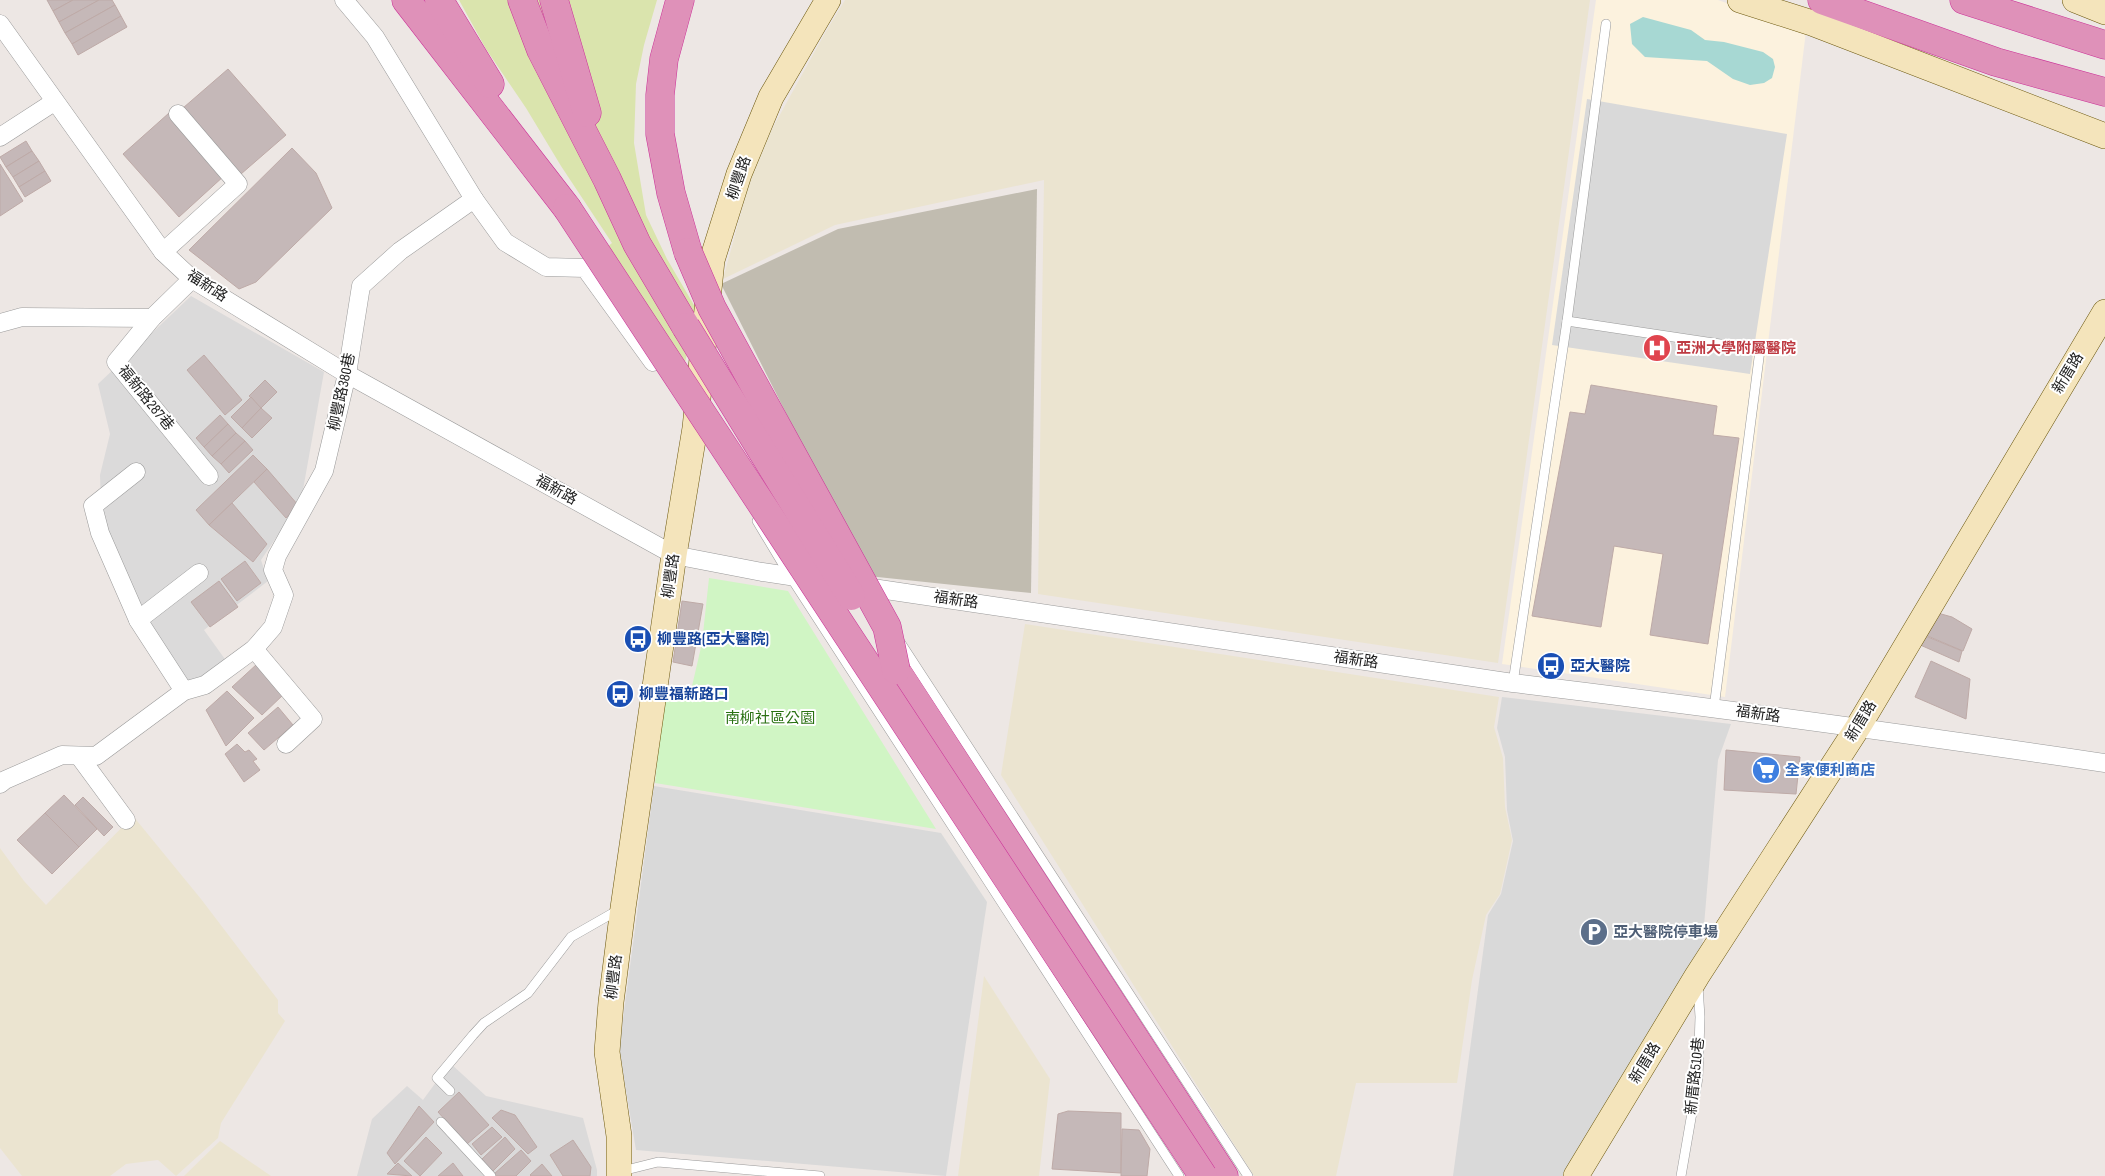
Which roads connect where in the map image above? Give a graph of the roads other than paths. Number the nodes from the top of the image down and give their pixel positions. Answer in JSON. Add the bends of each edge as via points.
{"nodes":[{"id":1,"x":344,"y":0,"type":"edge"},
{"id":2,"x":406,"y":0,"type":"edge"},
{"id":3,"x":439,"y":0,"type":"edge"},
{"id":4,"x":522,"y":0,"type":"edge"},
{"id":5,"x":554,"y":0,"type":"edge"},
{"id":6,"x":680,"y":0,"type":"edge"},
{"id":7,"x":828,"y":0,"type":"edge"},
{"id":8,"x":1740,"y":0,"type":"edge"},
{"id":9,"x":1822,"y":0,"type":"edge"},
{"id":10,"x":1845,"y":0,"type":"edge"},
{"id":11,"x":1964,"y":0,"type":"edge"},
{"id":12,"x":2022,"y":0,"type":"edge"},
{"id":13,"x":2075,"y":0,"type":"edge"},
{"id":14,"x":2105,"y":12,"type":"edge"},
{"id":15,"x":0,"y":24,"type":"edge"},
{"id":16,"x":1606,"y":24,"type":"dead end"},
{"id":17,"x":2105,"y":29,"type":"edge"},
{"id":18,"x":2105,"y":45,"type":"edge"},
{"id":19,"x":2105,"y":91,"type":"edge"},
{"id":20,"x":54,"y":102,"type":"junction"},
{"id":21,"x":178,"y":114,"type":"dead end"},
{"id":22,"x":2105,"y":136,"type":"edge"},
{"id":23,"x":0,"y":137,"type":"edge"},
{"id":24,"x":607,"y":179,"type":"junction"},
{"id":25,"x":474,"y":199,"type":"junction"},
{"id":26,"x":566,"y":208,"type":"junction"},
{"id":27,"x":163,"y":252,"type":"junction"},
{"id":28,"x":192,"y":279,"type":"junction"},
{"id":29,"x":707,"y":308,"type":"junction"},
{"id":30,"x":2105,"y":312,"type":"edge"},
{"id":31,"x":152,"y":318,"type":"junction"},
{"id":32,"x":1567,"y":321,"type":"junction"},
{"id":33,"x":0,"y":323,"type":"edge"},
{"id":34,"x":347,"y":374,"type":"junction"},
{"id":35,"x":700,"y":429,"type":"junction"},
{"id":36,"x":136,"y":472,"type":"dead end"},
{"id":37,"x":209,"y":476,"type":"dead end"},
{"id":38,"x":750,"y":511,"type":"dead end"},
{"id":39,"x":674,"y":555,"type":"junction"},
{"id":40,"x":200,"y":573,"type":"dead end"},
{"id":41,"x":790,"y":576,"type":"junction"},
{"id":42,"x":864,"y":586,"type":"junction"},
{"id":43,"x":138,"y":620,"type":"junction"},
{"id":44,"x":254,"y":649,"type":"junction"},
{"id":45,"x":896,"y":670,"type":"junction"},
{"id":46,"x":1513,"y":683,"type":"junction"},
{"id":47,"x":184,"y":690,"type":"junction"},
{"id":48,"x":1714,"y":708,"type":"junction"},
{"id":49,"x":1858,"y":727,"type":"junction"},
{"id":50,"x":286,"y":744,"type":"dead end"},
{"id":51,"x":79,"y":756,"type":"junction"},
{"id":52,"x":2105,"y":762,"type":"edge"},
{"id":53,"x":0,"y":784,"type":"edge"},
{"id":54,"x":126,"y":820,"type":"dead end"},
{"id":55,"x":623,"y":908,"type":"junction"},
{"id":56,"x":1697,"y":976,"type":"junction"},
{"id":57,"x":450,"y":1092,"type":"dead end"},
{"id":58,"x":441,"y":1122,"type":"dead end"},
{"id":59,"x":619,"y":1174,"type":"edge"},
{"id":60,"x":491,"y":1176,"type":"edge"},
{"id":61,"x":820,"y":1176,"type":"edge"},
{"id":62,"x":1179,"y":1176,"type":"edge"},
{"id":63,"x":1203,"y":1176,"type":"edge"},
{"id":64,"x":1224,"y":1176,"type":"edge"},
{"id":65,"x":1248,"y":1176,"type":"edge"},
{"id":66,"x":1576,"y":1176,"type":"edge"},
{"id":67,"x":1681,"y":1176,"type":"edge"}],
"edges":[{"from":1,"to":25,"type":"street","via":[[375,37]]},
{"from":2,"to":26,"type":"highway"},
{"from":3,"to":26,"type":"highway"},
{"from":4,"to":24,"type":"highway","via":[[541,50]]},
{"from":5,"to":24,"type":"highway"},
{"from":6,"to":45,"type":"highway","bridge":true,"via":[[664,59],[660,134],[671,193],[688,252],[712,308],[887,627]]},
{"from":7,"to":29,"type":"street","name":"柳豐路","via":[[771,97],[739,174],[712,260]]},
{"from":8,"to":22,"type":"street","via":[[1812,23]]},
{"from":9,"to":19,"type":"highway","via":[[1996,62]]},
{"from":10,"to":19,"type":"highway"},
{"from":11,"to":18,"type":"highway"},
{"from":12,"to":17,"type":"highway"},
{"from":13,"to":14,"type":"street"},
{"from":15,"to":20,"type":"street","name":"福新路"},
{"from":16,"to":32,"type":"lane"},
{"from":20,"to":23,"type":"street"},
{"from":20,"to":27,"type":"street","name":"福新路"},
{"from":21,"to":27,"type":"street","via":[[238,184]]},
{"from":24,"to":45,"type":"highway","bridge":true,"via":[[637,244]]},
{"from":25,"to":34,"type":"street","name":"柳豐路380巷","via":[[400,251],[361,286]]},
{"from":25,"to":35,"type":"street","via":[[505,242],[546,267],[585,268]]},
{"from":26,"to":63,"type":"highway","bridge":true},
{"from":27,"to":28,"type":"street","name":"福新路"},
{"from":28,"to":31,"type":"street","name":"福新路287巷"},
{"from":28,"to":34,"type":"street","name":"福新路"},
{"from":29,"to":35,"type":"street","name":"柳豐路"},
{"from":29,"to":42,"type":"lane"},
{"from":30,"to":49,"type":"street","name":"新厝路"},
{"from":31,"to":33,"type":"street","via":[[22,317]]},
{"from":31,"to":37,"type":"street","name":"福新路287巷","via":[[116,362]]},
{"from":32,"to":46,"type":"lane"},
{"from":32,"to":48,"type":"lane","via":[[1760,350]]},
{"from":34,"to":39,"type":"street","name":"福新路"},
{"from":34,"to":44,"type":"street","name":"柳豐路380巷","via":[[324,471],[277,556],[273,570],[284,595],[273,626]]},
{"from":35,"to":39,"type":"street","name":"柳豐路"},
{"from":36,"to":43,"type":"street","via":[[93,506],[100,534]]},
{"from":38,"to":41,"type":"lane"},
{"from":39,"to":41,"type":"street","name":"福新路"},
{"from":39,"to":55,"type":"street","name":"柳豐路"},
{"from":40,"to":43,"type":"street"},
{"from":41,"to":42,"type":"street","name":"福新路"},
{"from":41,"to":62,"type":"lane"},
{"from":42,"to":46,"type":"street","name":"福新路"},
{"from":42,"to":65,"type":"lane"},
{"from":43,"to":47,"type":"street"},
{"from":44,"to":47,"type":"street","name":"柳豐路380巷","via":[[205,685]]},
{"from":44,"to":50,"type":"street","via":[[313,718]]},
{"from":45,"to":64,"type":"highway"},
{"from":46,"to":48,"type":"street","name":"福新路"},
{"from":47,"to":51,"type":"street","name":"柳豐路380巷","via":[[96,756]]},
{"from":48,"to":49,"type":"street","name":"福新路"},
{"from":49,"to":52,"type":"street","name":"福新路"},
{"from":49,"to":56,"type":"street","name":"新厝路"},
{"from":51,"to":53,"type":"street","name":"柳豐路380巷","via":[[62,754]]},
{"from":51,"to":54,"type":"street"},
{"from":55,"to":57,"type":"lane","via":[[571,937],[528,993],[472,1035],[437,1078]]},
{"from":55,"to":59,"type":"street","name":"柳豐路","via":[[607,1052],[619,1136]]},
{"from":56,"to":66,"type":"street","name":"新厝路"},
{"from":56,"to":67,"type":"lane","name":"新厝路510巷","via":[[1700,1017],[1698,1078]]},
{"from":58,"to":60,"type":"lane"},
{"from":59,"to":61,"type":"lane","via":[[658,1162]]}]}
